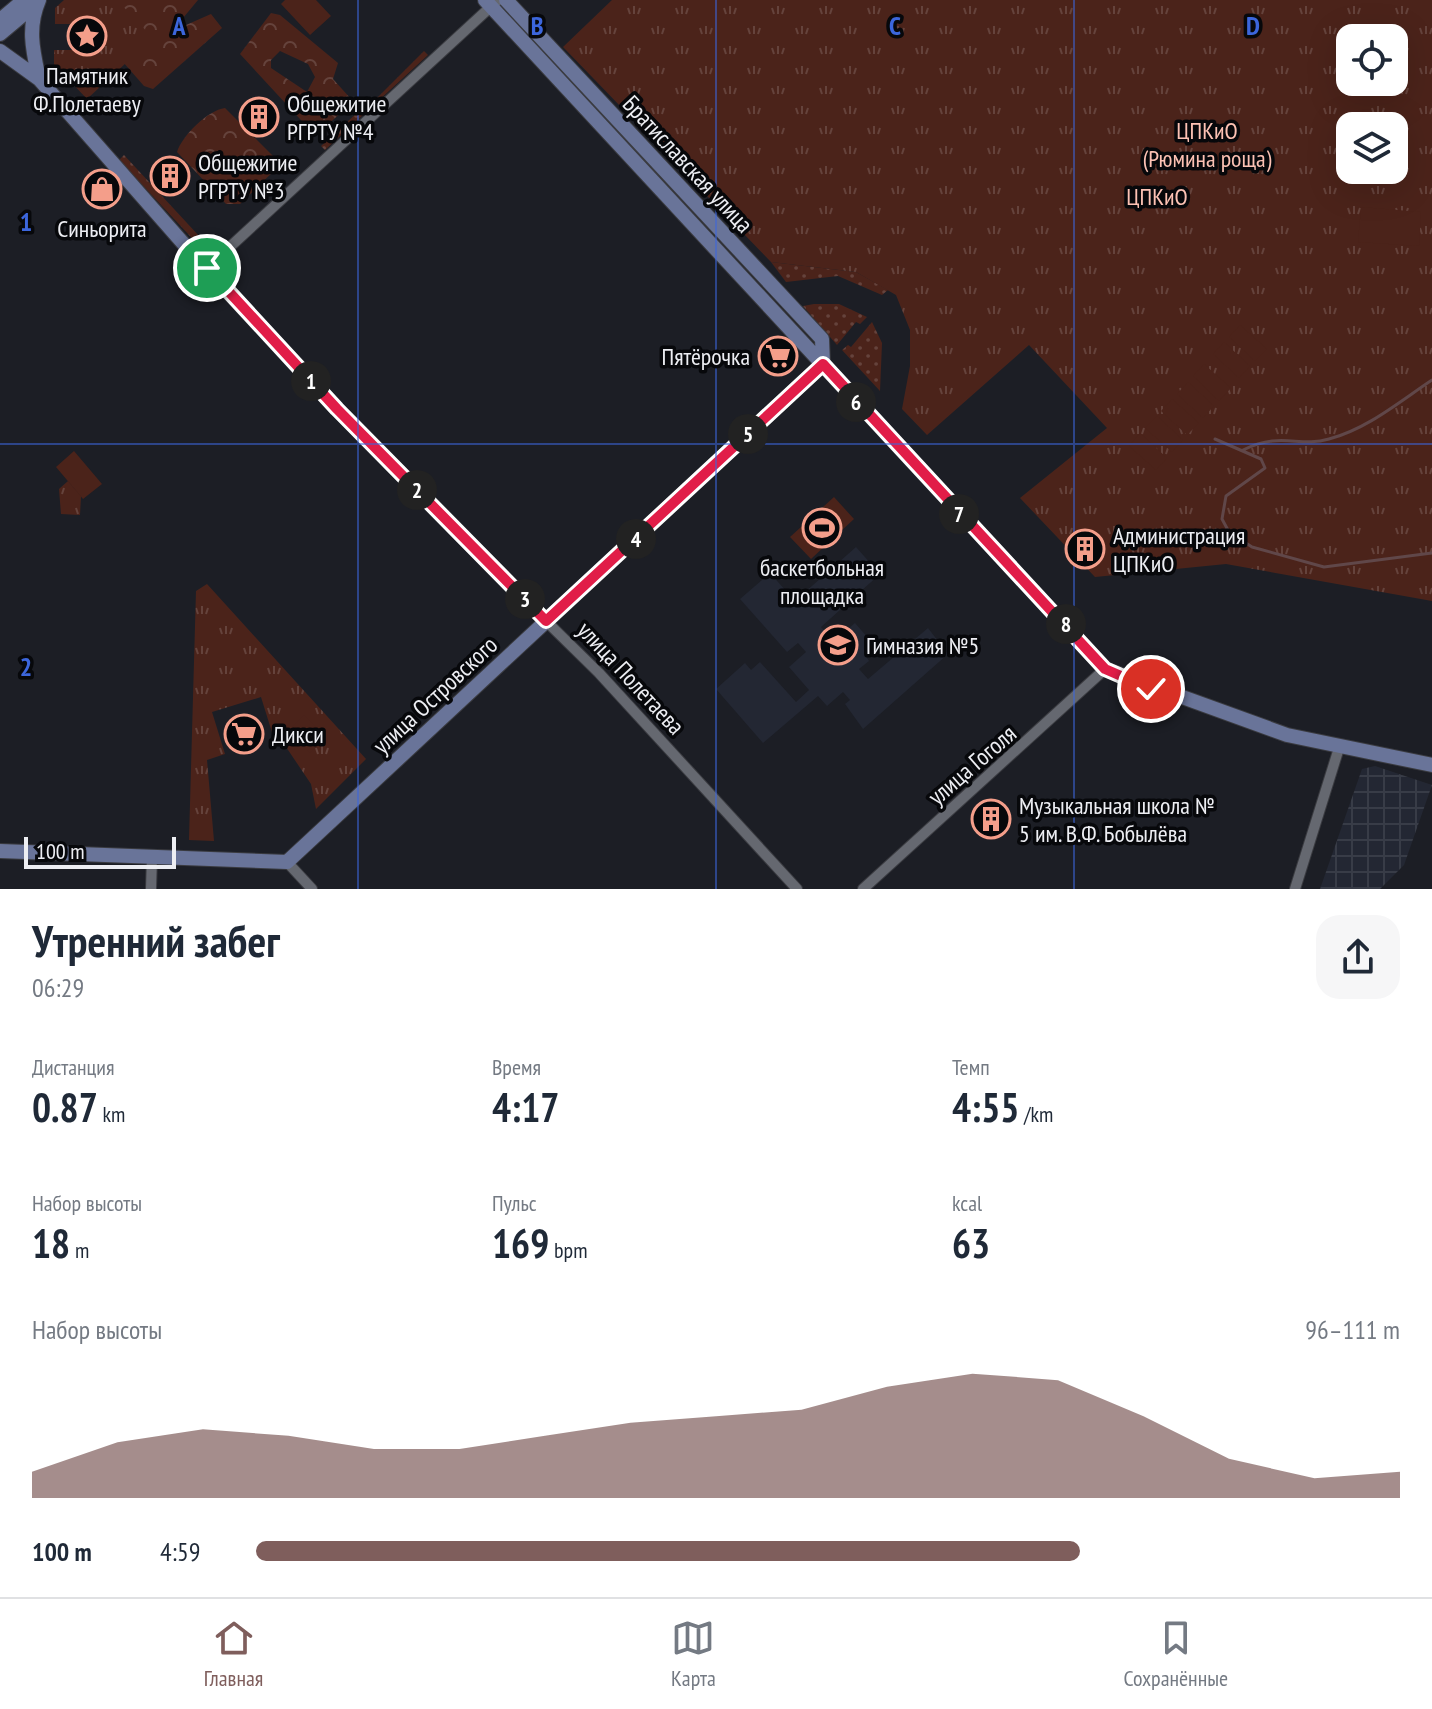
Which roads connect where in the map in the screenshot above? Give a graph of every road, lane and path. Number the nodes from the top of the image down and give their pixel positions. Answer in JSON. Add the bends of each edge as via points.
{"nodes":[{"id":1,"x":24,"y":0,"type":"edge"},
{"id":2,"x":40,"y":0,"type":"edge"},
{"id":3,"x":506,"y":0,"type":"edge"},
{"id":4,"x":492,"y":2,"type":"edge"},
{"id":5,"x":0,"y":20,"type":"edge"},
{"id":6,"x":0,"y":34,"type":"edge"},
{"id":7,"x":0,"y":51,"type":"edge"},
{"id":8,"x":39,"y":79,"type":"junction"},
{"id":9,"x":207,"y":268,"type":"junction"},
{"id":10,"x":823,"y":364,"type":"junction"},
{"id":11,"x":546,"y":621,"type":"junction"},
{"id":12,"x":1105,"y":669,"type":"junction"},
{"id":13,"x":1339,"y":748,"type":"junction"},
{"id":14,"x":1432,"y":765,"type":"edge"},
{"id":15,"x":0,"y":851,"type":"edge"},
{"id":16,"x":152,"y":857,"type":"junction"},
{"id":17,"x":287,"y":862,"type":"junction"},
{"id":18,"x":151,"y":889,"type":"edge"},
{"id":19,"x":312,"y":889,"type":"edge"},
{"id":20,"x":797,"y":889,"type":"edge"},
{"id":21,"x":863,"y":889,"type":"edge"},
{"id":22,"x":1295,"y":889,"type":"edge"}],
"edges":[{"from":1,"to":5,"type":"street"},
{"from":2,"to":6,"type":"street"},
{"from":2,"to":8,"type":"street","via":[[31,41]]},
{"from":3,"to":10,"type":"street","name":"Братиславская улица","via":[[822,339]]},
{"from":4,"to":9,"type":"street"},
{"from":4,"to":10,"type":"street","name":"Братиславская улица"},
{"from":7,"to":8,"type":"street","name":"улица Полетаева"},
{"from":8,"to":9,"type":"street","name":"улица Полетаева"},
{"from":9,"to":11,"type":"street","name":"улица Полетаева"},
{"from":10,"to":11,"type":"street","name":"улица Островского"},
{"from":10,"to":12,"type":"street","name":"Братиславская улица"},
{"from":11,"to":17,"type":"street","name":"улица Островского"},
{"from":11,"to":20,"type":"street","name":"улица Полетаева"},
{"from":12,"to":13,"type":"street","name":"Братиславская улица","via":[[1238,719]]},
{"from":12,"to":21,"type":"street","name":"улица Гоголя"},
{"from":13,"to":14,"type":"street","name":"Братиславская улица"},
{"from":13,"to":22,"type":"street"},
{"from":15,"to":16,"type":"street"},
{"from":16,"to":17,"type":"street"},
{"from":16,"to":18,"type":"street"},
{"from":17,"to":19,"type":"street"}]}
